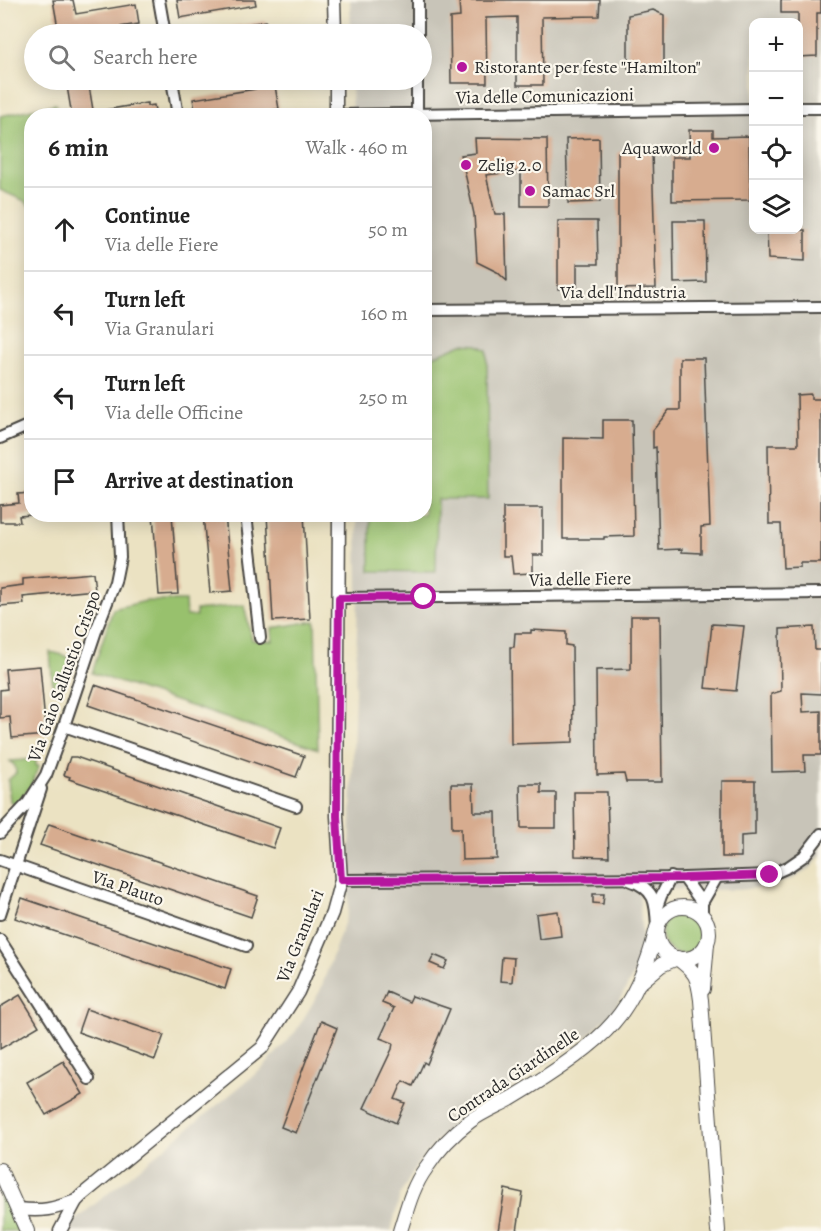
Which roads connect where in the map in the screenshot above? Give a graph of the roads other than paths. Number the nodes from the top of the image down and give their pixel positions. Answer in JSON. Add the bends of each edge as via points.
{"nodes":[{"id":1,"x":159,"y":0,"type":"edge"},
{"id":2,"x":334,"y":0,"type":"edge"},
{"id":3,"x":418,"y":0,"type":"edge"},
{"id":4,"x":163,"y":24,"type":"edge"},
{"id":5,"x":335,"y":24,"type":"edge"},
{"id":6,"x":418,"y":24,"type":"edge"},
{"id":7,"x":174,"y":90,"type":"edge"},
{"id":8,"x":336,"y":90,"type":"edge"},
{"id":9,"x":417,"y":90,"type":"edge"},
{"id":10,"x":177,"y":108,"type":"edge"},
{"id":11,"x":336,"y":108,"type":"edge"},
{"id":12,"x":417,"y":108,"type":"edge"},
{"id":13,"x":803,"y":108,"type":"edge"},
{"id":14,"x":821,"y":108,"type":"edge"},
{"id":15,"x":749,"y":109,"type":"edge"},
{"id":16,"x":432,"y":115,"type":"edge"},
{"id":17,"x":821,"y":307,"type":"edge"},
{"id":18,"x":432,"y":310,"type":"edge"},
{"id":19,"x":24,"y":428,"type":"edge"},
{"id":20,"x":0,"y":438,"type":"edge"},
{"id":21,"x":118,"y":522,"type":"edge"},
{"id":22,"x":247,"y":522,"type":"edge"},
{"id":23,"x":339,"y":522,"type":"edge"},
{"id":24,"x":821,"y":593,"type":"edge"},
{"id":25,"x":339,"y":598,"type":"junction"},
{"id":26,"x":260,"y":638,"type":"dead end"},
{"id":27,"x":64,"y":726,"type":"junction"},
{"id":28,"x":46,"y":775,"type":"junction"},
{"id":29,"x":296,"y":806,"type":"dead end"},
{"id":30,"x":0,"y":833,"type":"edge"},
{"id":31,"x":818,"y":838,"type":"edge"},
{"id":32,"x":0,"y":860,"type":"edge"},
{"id":33,"x":16,"y":866,"type":"junction"},
{"id":34,"x":620,"y":877,"type":"junction"},
{"id":35,"x":671,"y":877,"type":"junction"},
{"id":36,"x":717,"y":877,"type":"junction"},
{"id":37,"x":684,"y":878,"type":"junction"},
{"id":38,"x":341,"y":880,"type":"junction"},
{"id":39,"x":702,"y":909,"type":"junction"},
{"id":40,"x":656,"y":910,"type":"junction"},
{"id":41,"x":0,"y":914,"type":"edge"},
{"id":42,"x":657,"y":928,"type":"junction"},
{"id":43,"x":0,"y":940,"type":"edge"},
{"id":44,"x":707,"y":944,"type":"junction"},
{"id":45,"x":246,"y":945,"type":"dead end"},
{"id":46,"x":677,"y":958,"type":"junction"},
{"id":47,"x":638,"y":984,"type":"junction"},
{"id":48,"x":701,"y":1000,"type":"junction"},
{"id":49,"x":89,"y":1078,"type":"dead end"},
{"id":50,"x":0,"y":1170,"type":"edge"},
{"id":51,"x":76,"y":1201,"type":"junction"},
{"id":52,"x":19,"y":1209,"type":"junction"},
{"id":53,"x":27,"y":1231,"type":"edge"},
{"id":54,"x":60,"y":1231,"type":"edge"},
{"id":55,"x":400,"y":1231,"type":"edge"},
{"id":56,"x":718,"y":1231,"type":"edge"}],
"edges":[{"from":1,"to":4,"type":"street"},
{"from":2,"to":5,"type":"street"},
{"from":3,"to":6,"type":"street"},
{"from":7,"to":10,"type":"street"},
{"from":8,"to":11,"type":"street"},
{"from":9,"to":12,"type":"street"},
{"from":13,"to":14,"type":"street"},
{"from":15,"to":16,"type":"street","name":"Via delle Comunicazioni"},
{"from":17,"to":18,"type":"street","name":"Via dell'Industria"},
{"from":19,"to":20,"type":"street"},
{"from":21,"to":27,"type":"street","name":"Via Gaio Sallustio Crispo","via":[[120,557],[115,582]]},
{"from":22,"to":26,"type":"street"},
{"from":23,"to":25,"type":"street","name":"Via Granulari"},
{"from":24,"to":25,"type":"street","name":"Via delle Fiere"},
{"from":25,"to":38,"type":"street","name":"Via Granulari","via":[[337,816]]},
{"from":27,"to":28,"type":"street","name":"Via Gaio Sallustio Crispo"},
{"from":27,"to":29,"type":"street"},
{"from":28,"to":30,"type":"street","name":"Via Gaio Sallustio Crispo","via":[[28,803]]},
{"from":28,"to":33,"type":"street"},
{"from":31,"to":36,"type":"street","via":[[804,856],[770,875]]},
{"from":32,"to":33,"type":"street","name":"Via Plauto"},
{"from":33,"to":41,"type":"street"},
{"from":33,"to":45,"type":"street","name":"Via Plauto"},
{"from":34,"to":35,"type":"street"},
{"from":34,"to":38,"type":"street"},
{"from":34,"to":40,"type":"street","via":[[648,890]]},
{"from":35,"to":37,"type":"street"},
{"from":35,"to":40,"type":"street"},
{"from":36,"to":37,"type":"street"},
{"from":36,"to":39,"type":"street"},
{"from":37,"to":39,"type":"street"},
{"from":38,"to":51,"type":"street","name":"Via Granulari","via":[[332,913],[298,992],[262,1048]]},
{"from":39,"to":42,"type":"main road","via":[[680,906],[665,914]]},
{"from":39,"to":44,"type":"main road","via":[[709,929]]},
{"from":40,"to":42,"type":"street"},
{"from":42,"to":46,"type":"main road","via":[[663,950]]},
{"from":42,"to":47,"type":"main road"},
{"from":43,"to":49,"type":"street"},
{"from":44,"to":46,"type":"main road","via":[[694,956]]},
{"from":44,"to":48,"type":"main road"},
{"from":46,"to":47,"type":"main road","via":[[661,965]]},
{"from":46,"to":48,"type":"main road","via":[[698,978]]},
{"from":47,"to":55,"type":"main road","name":"Contrada Giardinelle","via":[[614,1022],[594,1041],[512,1098],[470,1121],[447,1143],[426,1168],[411,1195]]},
{"from":48,"to":56,"type":"main road"},
{"from":50,"to":52,"type":"main road"},
{"from":51,"to":52,"type":"street","via":[[55,1209]]},
{"from":51,"to":54,"type":"street"},
{"from":52,"to":53,"type":"main road"}]}
